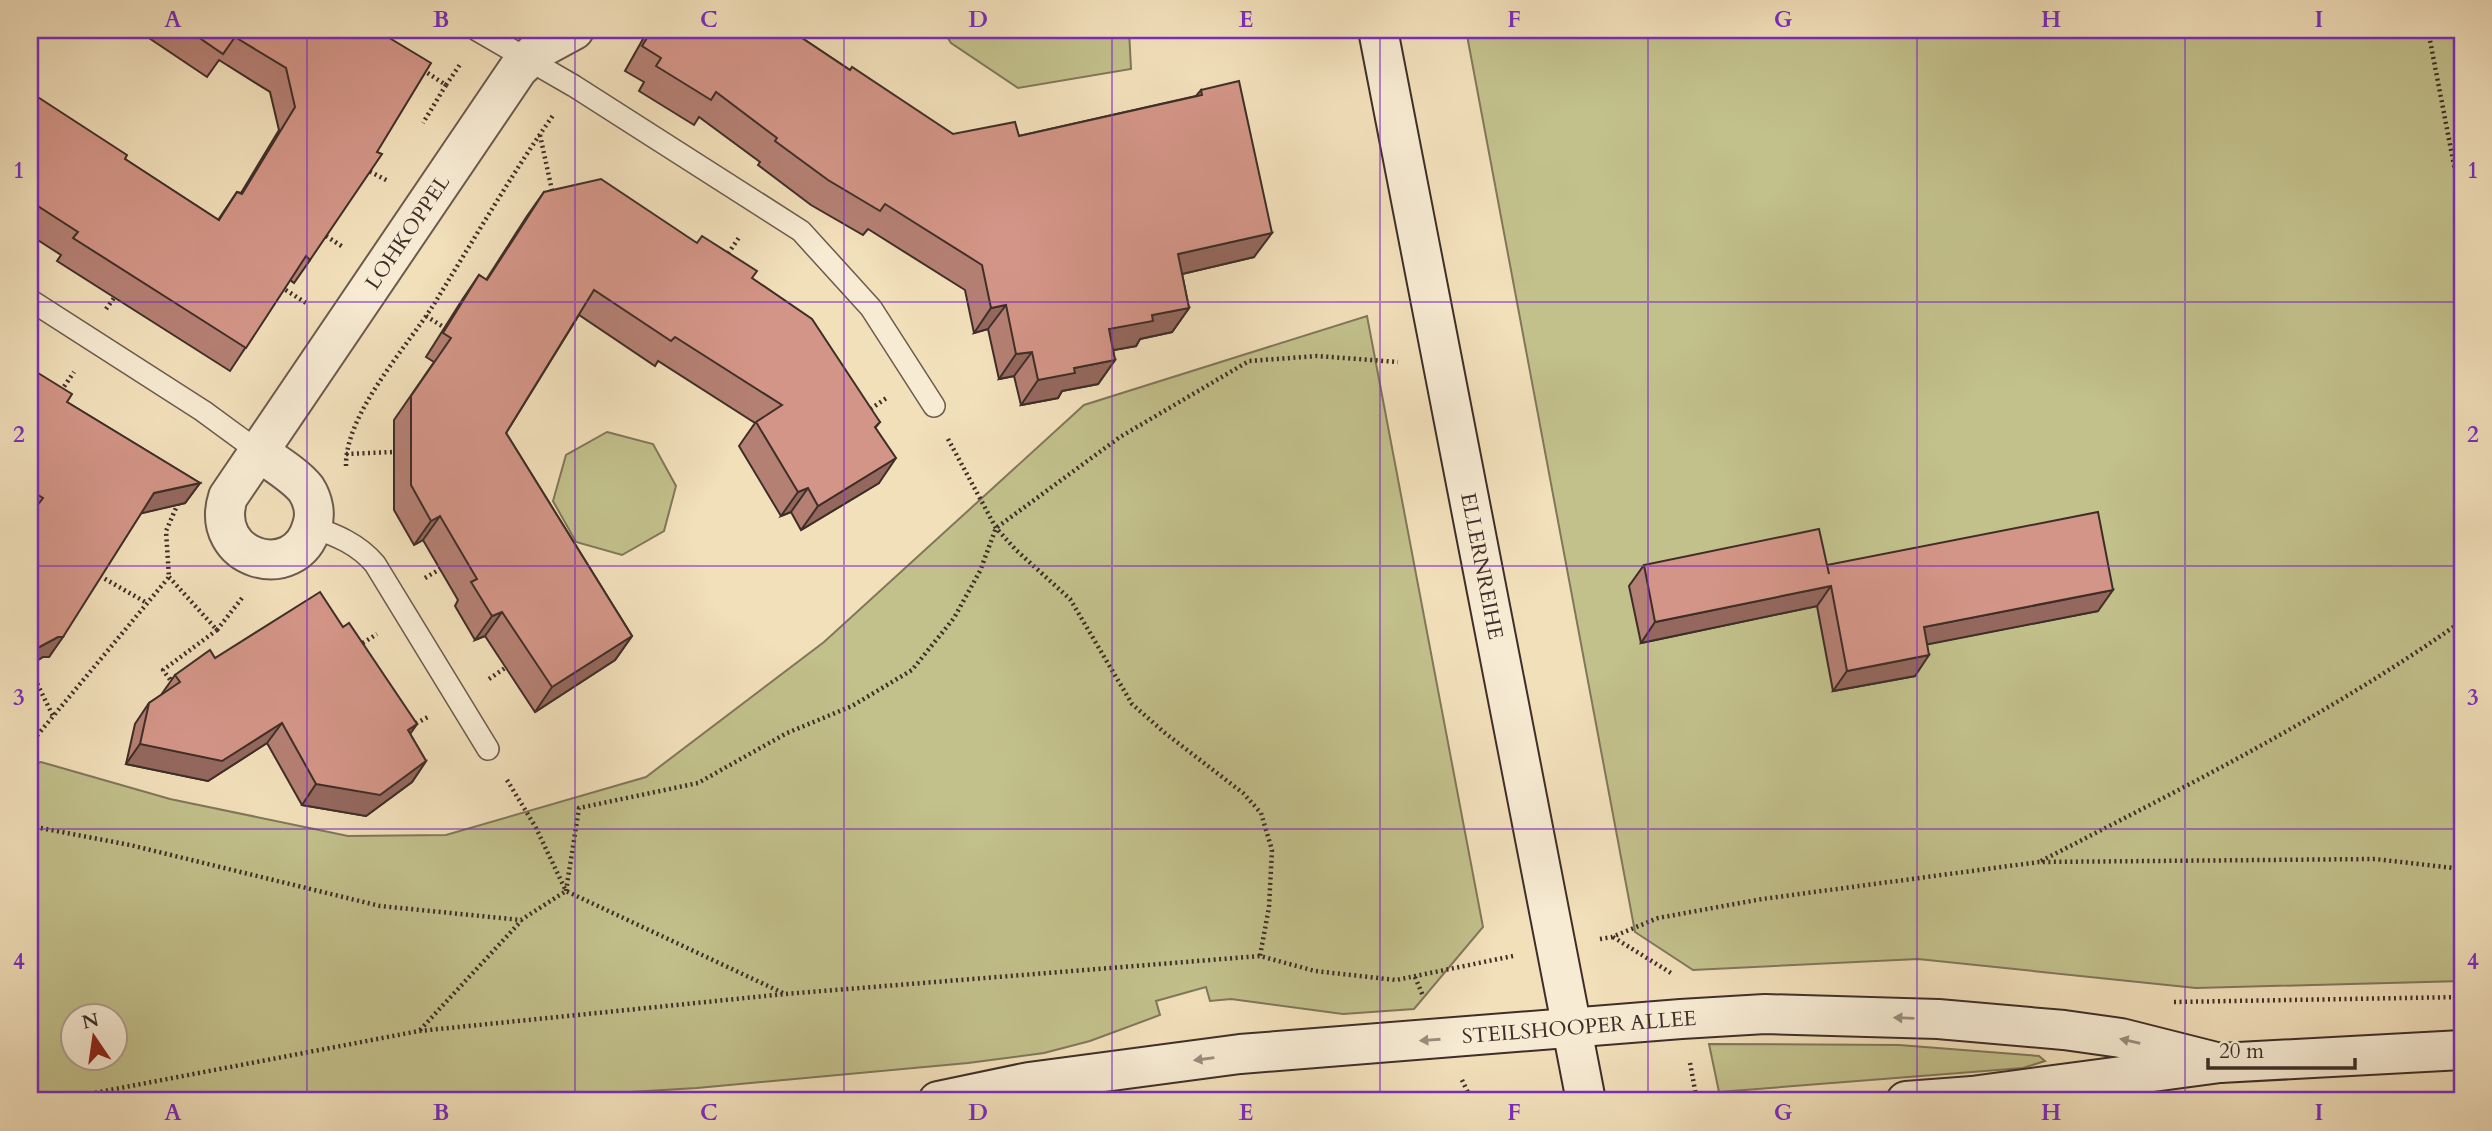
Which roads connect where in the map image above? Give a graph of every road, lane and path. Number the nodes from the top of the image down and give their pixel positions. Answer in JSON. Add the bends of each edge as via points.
{"nodes":[{"id":1,"x":478,"y":30,"type":"edge"},
{"id":2,"x":574,"y":30,"type":"edge"},
{"id":3,"x":1378,"y":30,"type":"edge"},
{"id":4,"x":2428,"y":30,"type":"edge"},
{"id":5,"x":527,"y":59,"type":"junction"},
{"id":6,"x":574,"y":86,"type":"junction"},
{"id":7,"x":540,"y":135,"type":"junction"},
{"id":8,"x":358,"y":166,"type":"edge"},
{"id":9,"x":388,"y":181,"type":"dead end"},
{"id":10,"x":553,"y":197,"type":"edge"},
{"id":11,"x":761,"y":206,"type":"junction"},
{"id":12,"x":2462,"y":206,"type":"edge"},
{"id":13,"x":326,"y":236,"type":"edge"},
{"id":14,"x":343,"y":248,"type":"edge"},
{"id":15,"x":719,"y":267,"type":"edge"},
{"id":16,"x":280,"y":286,"type":"edge"},
{"id":17,"x":30,"y":300,"type":"edge"},
{"id":18,"x":306,"y":303,"type":"dead end"},
{"id":19,"x":426,"y":316,"type":"junction"},
{"id":20,"x":444,"y":328,"type":"edge"},
{"id":21,"x":96,"y":341,"type":"junction"},
{"id":22,"x":1444,"y":366,"type":"junction"},
{"id":23,"x":916,"y":379,"type":"junction"},
{"id":24,"x":56,"y":397,"type":"edge"},
{"id":25,"x":933,"y":407,"type":"joint"},
{"id":26,"x":859,"y":416,"type":"edge"},
{"id":27,"x":259,"y":452,"type":"junction"},
{"id":28,"x":393,"y":452,"type":"dead end"},
{"id":29,"x":346,"y":454,"type":"junction"},
{"id":30,"x":996,"y":527,"type":"junction"},
{"id":31,"x":329,"y":533,"type":"junction"},
{"id":32,"x":100,"y":576,"type":"edge"},
{"id":33,"x":169,"y":577,"type":"dead end"},
{"id":34,"x":147,"y":603,"type":"dead end"},
{"id":35,"x":2462,"y":621,"type":"edge"},
{"id":36,"x":30,"y":669,"type":"edge"},
{"id":37,"x":176,"y":677,"type":"edge"},
{"id":38,"x":53,"y":716,"type":"dead end"},
{"id":39,"x":488,"y":749,"type":"joint"},
{"id":40,"x":30,"y":826,"type":"edge"},
{"id":41,"x":2039,"y":862,"type":"junction"},
{"id":42,"x":2462,"y":869,"type":"edge"},
{"id":43,"x":566,"y":891,"type":"junction"},
{"id":44,"x":521,"y":920,"type":"junction"},
{"id":45,"x":1612,"y":937,"type":"dead end"},
{"id":46,"x":1260,"y":956,"type":"junction"},
{"id":47,"x":1415,"y":977,"type":"dead end"},
{"id":48,"x":785,"y":994,"type":"junction"},
{"id":49,"x":1572,"y":1027,"type":"junction"},
{"id":50,"x":419,"y":1031,"type":"junction"},
{"id":51,"x":2462,"y":1050,"type":"edge"},
{"id":52,"x":2220,"y":1063,"type":"junction"},
{"id":53,"x":52,"y":1101,"type":"edge"},
{"id":54,"x":938,"y":1101,"type":"edge"},
{"id":55,"x":1586,"y":1101,"type":"edge"},
{"id":56,"x":1906,"y":1101,"type":"edge"}],
"edges":[{"from":1,"to":5,"type":"lane"},
{"from":2,"to":5,"type":"street","name":"LOHKOPPEL"},
{"from":3,"to":22,"type":"street","name":"ELLERNREIHE"},
{"from":4,"to":12,"type":"path"},
{"from":5,"to":6,"type":"lane"},
{"from":5,"to":27,"type":"street","name":"LOHKOPPEL"},
{"from":6,"to":7,"type":"path"},
{"from":6,"to":11,"type":"lane"},
{"from":7,"to":10,"type":"path"},
{"from":7,"to":19,"type":"path"},
{"from":8,"to":9,"type":"path"},
{"from":11,"to":15,"type":"path"},
{"from":11,"to":23,"type":"lane","via":[[801,231],[872,308]]},
{"from":13,"to":14,"type":"path"},
{"from":16,"to":18,"type":"path"},
{"from":17,"to":21,"type":"lane"},
{"from":19,"to":20,"type":"path"},
{"from":19,"to":29,"type":"path","via":[[377,386]]},
{"from":21,"to":24,"type":"path"},
{"from":21,"to":27,"type":"lane"},
{"from":22,"to":30,"type":"path","via":[[1317,356],[1249,361],[1121,437]]},
{"from":22,"to":49,"type":"street","name":"ELLERNREIHE"},
{"from":23,"to":25,"type":"lane"},
{"from":23,"to":26,"type":"path"},
{"from":25,"to":30,"type":"path"},
{"from":27,"to":31,"type":"street","via":[[307,492]]},
{"from":27,"to":31,"type":"street","name":"LOHKOPPEL","via":[[226,503],[225,521],[231,538],[249,555],[278,559]]},
{"from":28,"to":29,"type":"path"},
{"from":29,"to":31,"type":"path"},
{"from":30,"to":43,"type":"path","via":[[954,618],[912,670],[852,706],[787,733],[698,783],[579,808]]},
{"from":30,"to":46,"type":"path","via":[[1070,599],[1132,704],[1243,793],[1261,813],[1272,850]]},
{"from":31,"to":39,"type":"lane","via":[[360,548],[375,564]]},
{"from":32,"to":34,"type":"path"},
{"from":33,"to":37,"type":"path","via":[[217,630],[163,670],[171,681]]},
{"from":35,"to":41,"type":"path","via":[[2335,705]]},
{"from":36,"to":38,"type":"path"},
{"from":39,"to":43,"type":"path","via":[[535,826]]},
{"from":40,"to":44,"type":"path","via":[[380,905]]},
{"from":41,"to":42,"type":"path","via":[[2375,859]]},
{"from":41,"to":45,"type":"path","via":[[1762,899],[1658,918]]},
{"from":43,"to":44,"type":"path"},
{"from":43,"to":48,"type":"path"},
{"from":44,"to":50,"type":"path"},
{"from":46,"to":47,"type":"path","via":[[1315,971],[1396,980]]},
{"from":46,"to":48,"type":"path"},
{"from":48,"to":50,"type":"path"},
{"from":52,"to":49,"type":"street","name":"STEILSHOOPER ALLEE","one_way":true,"via":[[2121,1038],[1938,1019],[1765,1014]]},
{"from":49,"to":54,"type":"street","name":"STEILSHOOPER ALLEE","one_way":true,"via":[[1240,1054],[1029,1082]]},
{"from":49,"to":55,"type":"street","name":"ELLERNREIHE"},
{"from":50,"to":53,"type":"path"},
{"from":51,"to":52,"type":"street","name":"STEILSHOOPER ALLEE"},
{"from":52,"to":56,"type":"street","name":"STEILSHOOPER ALLEE"}]}
